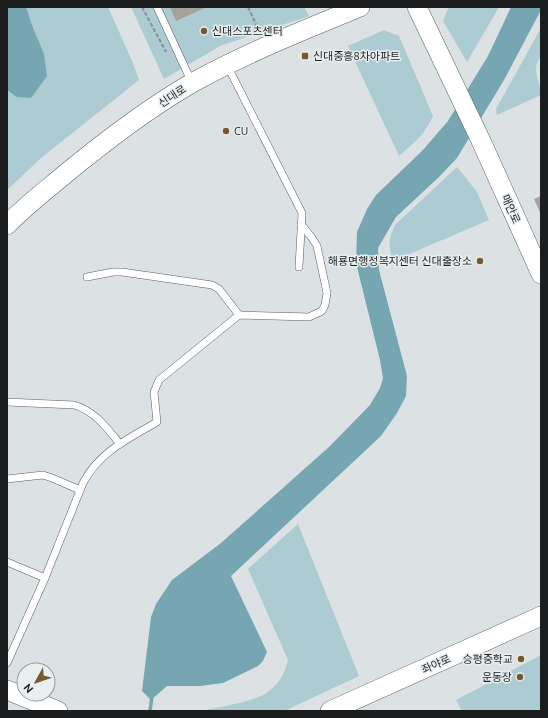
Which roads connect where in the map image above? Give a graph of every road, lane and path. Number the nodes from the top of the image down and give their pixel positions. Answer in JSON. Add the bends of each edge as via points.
{"nodes":[{"id":1,"x":142,"y":7,"type":"edge"},
{"id":2,"x":157,"y":7,"type":"edge"},
{"id":3,"x":248,"y":7,"type":"edge"},
{"id":4,"x":360,"y":7,"type":"edge"},
{"id":5,"x":418,"y":7,"type":"edge"},
{"id":6,"x":266,"y":47,"type":"junction"},
{"id":7,"x":167,"y":54,"type":"dead end"},
{"id":8,"x":227,"y":65,"type":"junction"},
{"id":9,"x":192,"y":83,"type":"junction"},
{"id":10,"x":301,"y":224,"type":"junction"},
{"id":11,"x":7,"y":225,"type":"edge"},
{"id":12,"x":300,"y":267,"type":"dead end"},
{"id":13,"x":541,"y":274,"type":"edge"},
{"id":14,"x":87,"y":277,"type":"dead end"},
{"id":15,"x":239,"y":315,"type":"junction"},
{"id":16,"x":7,"y":402,"type":"edge"},
{"id":17,"x":120,"y":444,"type":"junction"},
{"id":18,"x":7,"y":479,"type":"edge"},
{"id":19,"x":80,"y":490,"type":"junction"},
{"id":20,"x":7,"y":562,"type":"edge"},
{"id":21,"x":46,"y":578,"type":"junction"},
{"id":22,"x":541,"y":616,"type":"edge"},
{"id":23,"x":7,"y":663,"type":"edge"},
{"id":24,"x":7,"y":690,"type":"edge"},
{"id":25,"x":58,"y":711,"type":"edge"},
{"id":26,"x":330,"y":711,"type":"edge"}],
"edges":[{"from":1,"to":7,"type":"path"},
{"from":2,"to":9,"type":"lane"},
{"from":3,"to":6,"type":"path"},
{"from":4,"to":6,"type":"street","name":"신대로"},
{"from":5,"to":13,"type":"street","name":"매안로"},
{"from":6,"to":8,"type":"street","name":"신대로"},
{"from":8,"to":9,"type":"street","name":"신대로"},
{"from":8,"to":10,"type":"lane","via":[[302,213]]},
{"from":9,"to":11,"type":"street","name":"신대로","via":[[129,125],[83,160]]},
{"from":10,"to":12,"type":"lane"},
{"from":10,"to":15,"type":"lane","via":[[317,246],[327,293],[322,311],[309,317]]},
{"from":14,"to":15,"type":"lane","via":[[122,272],[212,285],[219,288]]},
{"from":15,"to":17,"type":"lane","via":[[159,380],[154,392],[157,422]]},
{"from":16,"to":17,"type":"lane","via":[[81,407],[93,413]]},
{"from":17,"to":19,"type":"lane","via":[[96,462]]},
{"from":18,"to":19,"type":"lane","via":[[42,475]]},
{"from":19,"to":21,"type":"lane"},
{"from":20,"to":21,"type":"lane"},
{"from":21,"to":23,"type":"lane"},
{"from":22,"to":26,"type":"street","name":"좌야로"},
{"from":24,"to":25,"type":"street"}]}
